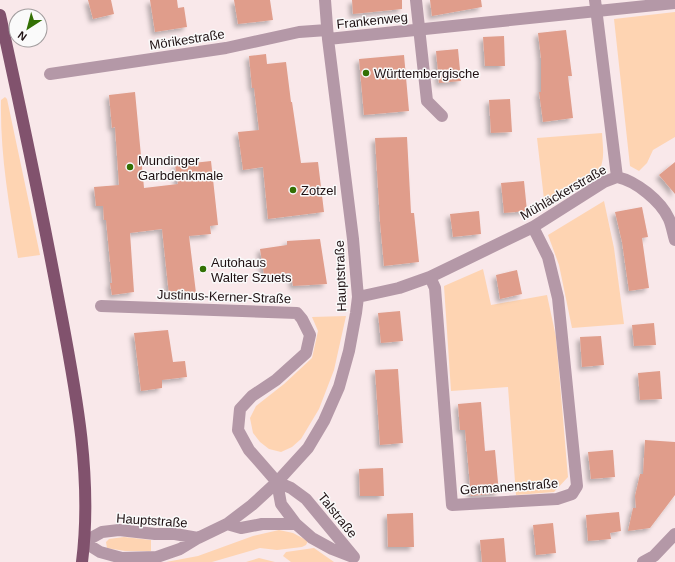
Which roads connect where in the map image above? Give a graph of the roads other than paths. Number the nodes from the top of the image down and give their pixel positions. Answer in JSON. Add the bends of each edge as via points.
{"nodes":[{"id":1,"x":325,"y":0,"type":"edge"},
{"id":2,"x":416,"y":0,"type":"edge"},
{"id":3,"x":675,"y":2,"type":"edge"},
{"id":4,"x":595,"y":5,"type":"edge"},
{"id":5,"x":0,"y":15,"type":"edge"},
{"id":6,"x":419,"y":29,"type":"junction"},
{"id":7,"x":328,"y":34,"type":"junction"},
{"id":8,"x":50,"y":74,"type":"dead end"},
{"id":9,"x":442,"y":116,"type":"dead end"},
{"id":10,"x":617,"y":177,"type":"junction"},
{"id":11,"x":533,"y":227,"type":"junction"},
{"id":12,"x":675,"y":240,"type":"edge"},
{"id":13,"x":430,"y":277,"type":"junction"},
{"id":14,"x":358,"y":298,"type":"junction"},
{"id":15,"x":101,"y":306,"type":"dead end"},
{"id":16,"x":277,"y":482,"type":"junction"},
{"id":17,"x":227,"y":524,"type":"junction"},
{"id":18,"x":296,"y":524,"type":"junction"},
{"id":19,"x":675,"y":534,"type":"edge"},
{"id":20,"x":198,"y":538,"type":"junction"},
{"id":21,"x":84,"y":542,"type":"junction"},
{"id":22,"x":135,"y":560,"type":"edge"},
{"id":23,"x":356,"y":560,"type":"edge"},
{"id":24,"x":82,"y":562,"type":"edge"},
{"id":25,"x":643,"y":562,"type":"edge"}],
"edges":[{"from":1,"to":7,"type":"street","name":"Hauptstraße"},
{"from":2,"to":6,"type":"street","name":"Frankenweg"},
{"from":3,"to":4,"type":"street","name":"Frankenweg"},
{"from":4,"to":6,"type":"street","name":"Frankenweg"},
{"from":4,"to":10,"type":"street","name":"Mühläckerstraße"},
{"from":5,"to":21,"type":"main road","via":[[37,184],[79,415],[85,485]]},
{"from":6,"to":7,"type":"street","name":"Frankenweg"},
{"from":6,"to":9,"type":"street","name":"Frankenweg","via":[[427,101]]},
{"from":7,"to":8,"type":"street","name":"Mörikestraße","via":[[299,32],[226,48]]},
{"from":7,"to":14,"type":"street","name":"Hauptstraße"},
{"from":10,"to":11,"type":"street","name":"Mühläckerstraße","via":[[604,182]]},
{"from":10,"to":12,"type":"street","via":[[628,179],[652,197],[669,219]]},
{"from":11,"to":13,"type":"street","name":"Mühläckerstraße"},
{"from":11,"to":13,"type":"street","name":"Germanenstraße","via":[[548,258],[558,298],[577,486],[572,494],[557,499],[452,505],[435,288]]},
{"from":13,"to":14,"type":"street","name":"Mühläckerstraße"},
{"from":14,"to":16,"type":"street","name":"Hauptstraße","via":[[349,351],[339,387],[324,421],[308,448]]},
{"from":15,"to":16,"type":"street","name":"Justinus-Kerner-Straße","via":[[297,313],[310,335],[306,353],[276,380],[252,396],[240,409],[238,430],[249,450]]},
{"from":16,"to":17,"type":"street","name":"Hauptstraße"},
{"from":16,"to":18,"type":"street","name":"Talstraße","via":[[281,504]]},
{"from":16,"to":23,"type":"street","name":"Talstraße","via":[[306,499]]},
{"from":17,"to":18,"type":"street","via":[[241,528],[262,524]]},
{"from":17,"to":20,"type":"street","name":"Hauptstraße"},
{"from":18,"to":23,"type":"street","name":"Talstraße","via":[[312,538]]},
{"from":19,"to":25,"type":"street","via":[[654,556]]},
{"from":20,"to":21,"type":"street","name":"Hauptstraße","via":[[119,530],[102,532]]},
{"from":20,"to":22,"type":"street","name":"Hauptstraße","via":[[180,549],[157,557]]},
{"from":21,"to":22,"type":"street","name":"Hauptstraße","via":[[100,552]]},
{"from":21,"to":24,"type":"main road"}]}
